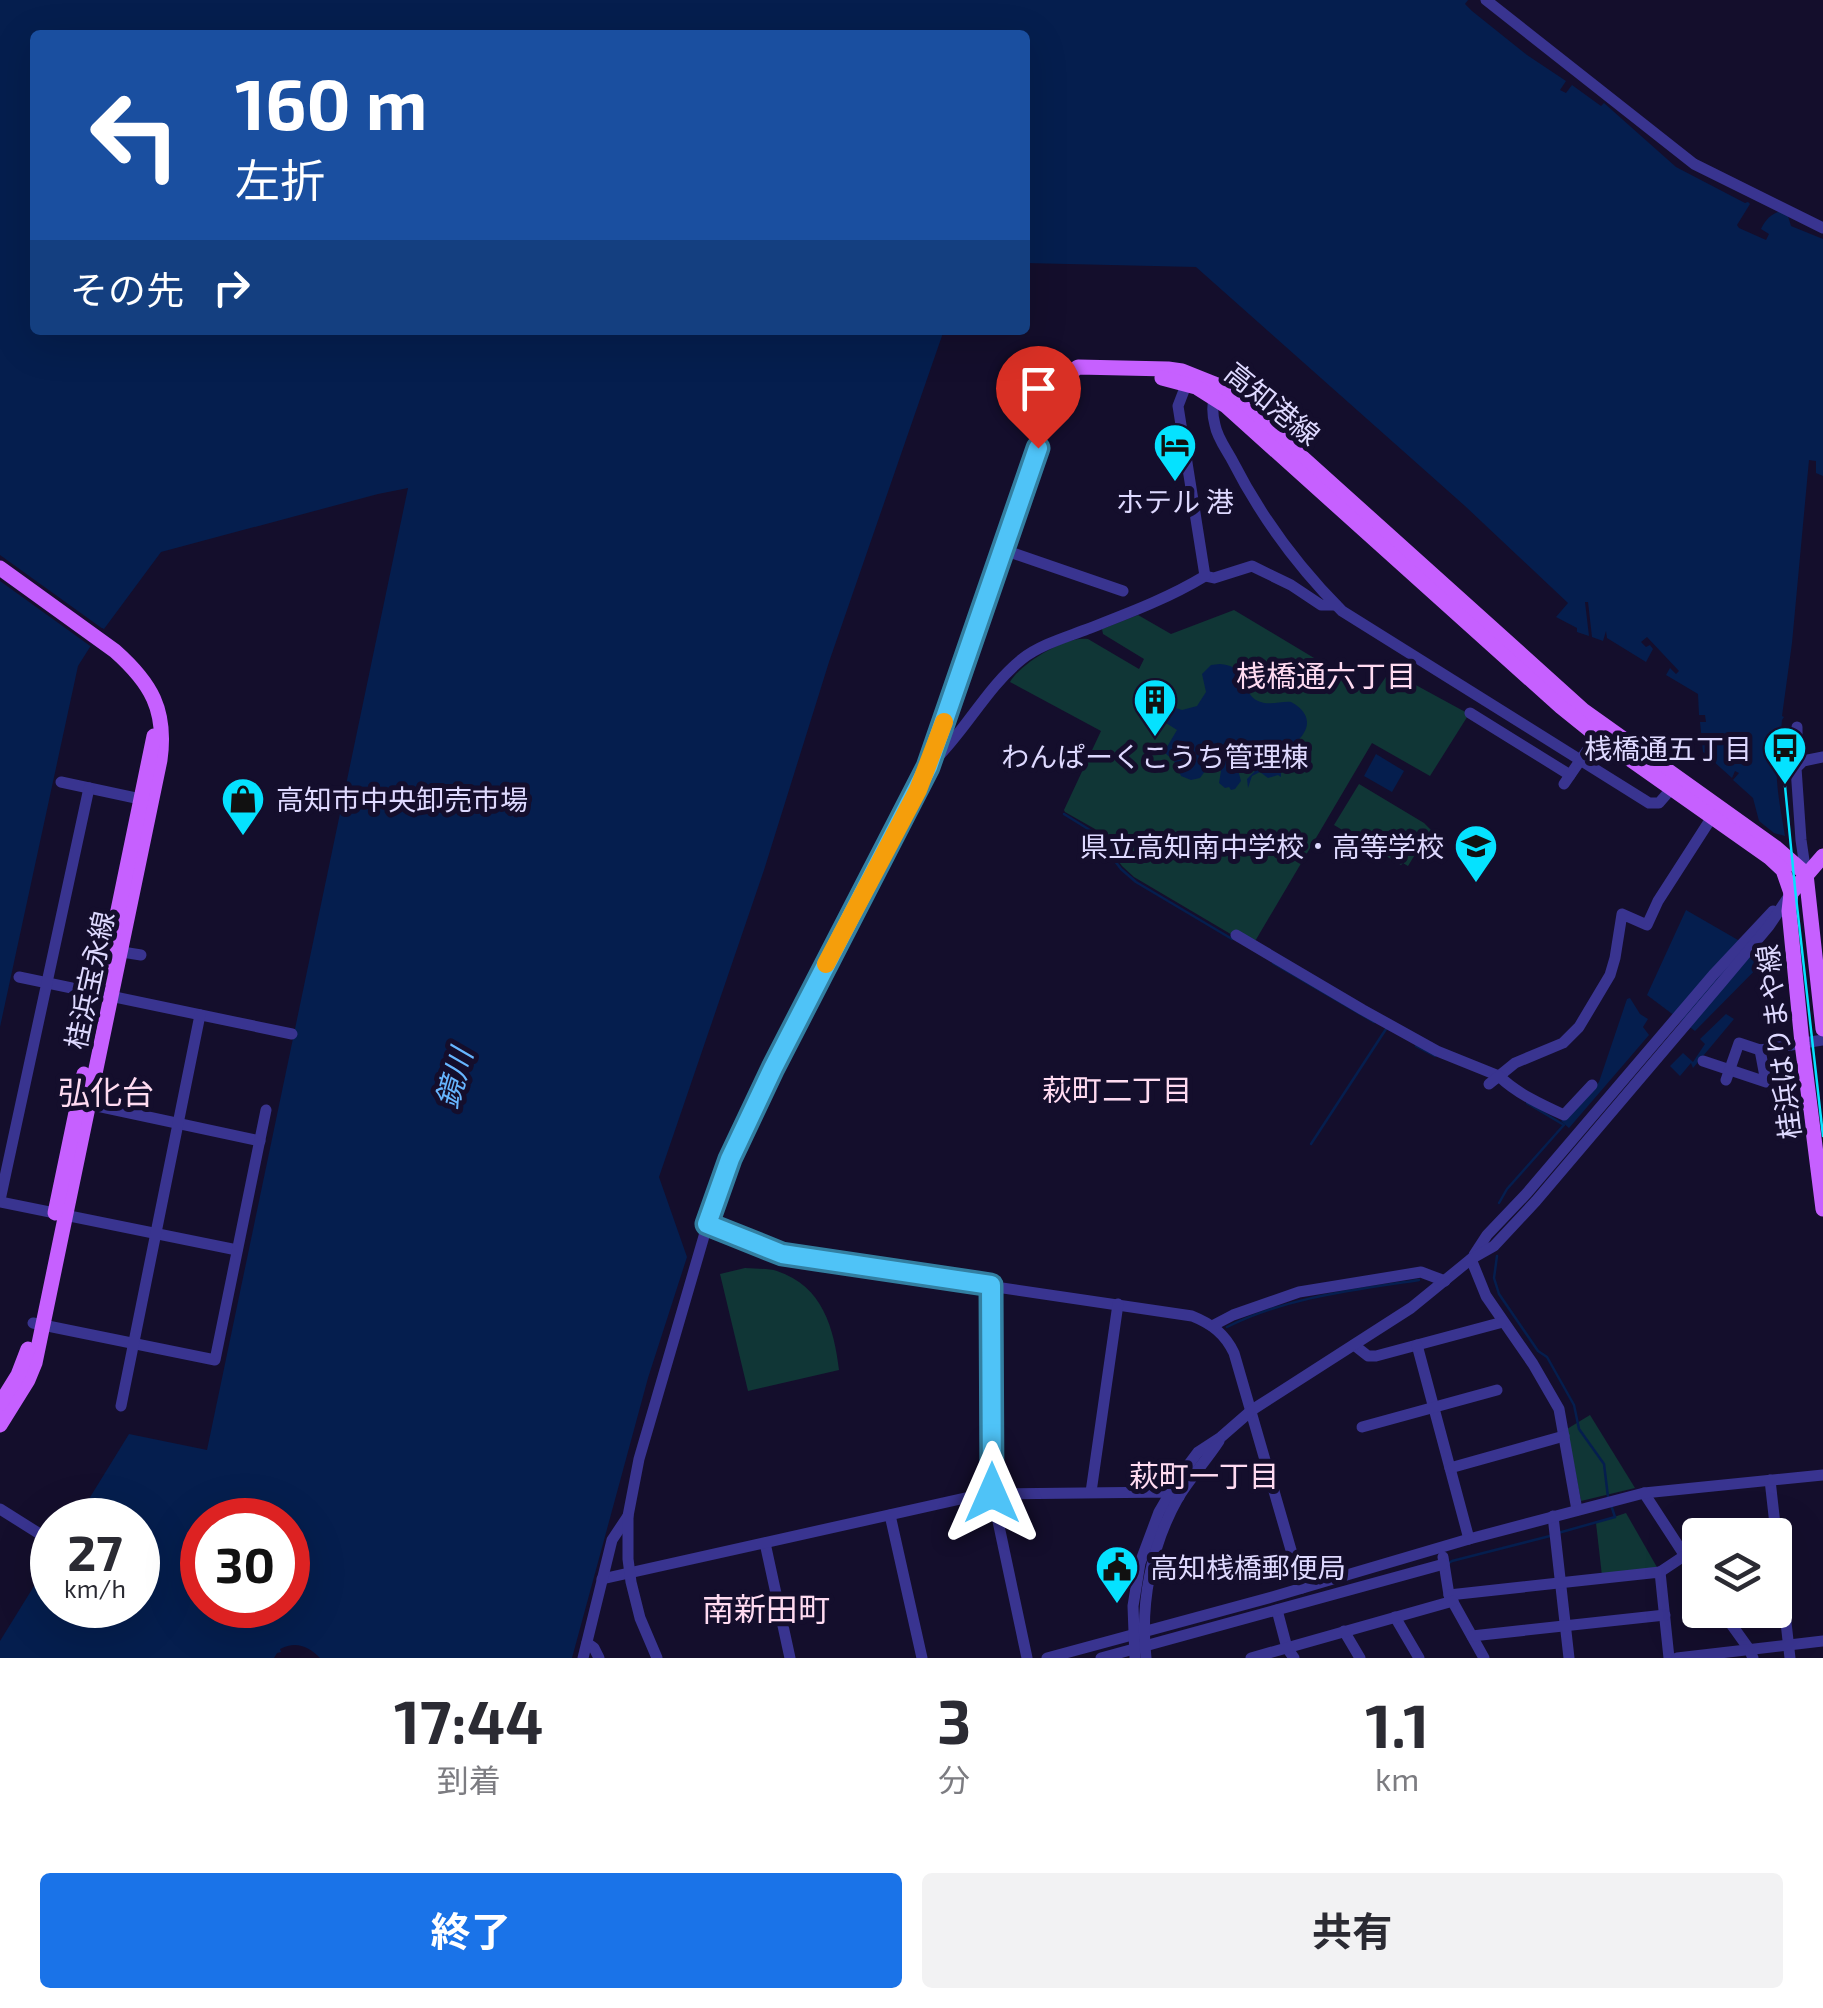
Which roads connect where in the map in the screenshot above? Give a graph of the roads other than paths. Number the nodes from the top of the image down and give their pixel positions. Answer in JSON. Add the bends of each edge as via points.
{"nodes":[{"id":1,"x":1486,"y":0,"type":"edge"},
{"id":2,"x":1823,"y":228,"type":"edge"},
{"id":3,"x":1065,"y":377,"type":"joint"},
{"id":4,"x":1189,"y":378,"type":"junction"},
{"id":5,"x":1216,"y":391,"type":"junction"},
{"id":6,"x":1004,"y":550,"type":"junction"},
{"id":7,"x":0,"y":568,"type":"edge"},
{"id":8,"x":1205,"y":576,"type":"junction"},
{"id":9,"x":1123,"y":591,"type":"dead end"},
{"id":10,"x":1336,"y":605,"type":"junction"},
{"id":11,"x":1470,"y":713,"type":"dead end"},
{"id":12,"x":1797,"y":727,"type":"dead end"},
{"id":13,"x":1601,"y":731,"type":"junction"},
{"id":14,"x":1823,"y":757,"type":"edge"},
{"id":15,"x":1580,"y":761,"type":"junction"},
{"id":16,"x":928,"y":767,"type":"junction"},
{"id":17,"x":1797,"y":769,"type":"junction"},
{"id":18,"x":61,"y":782,"type":"dead end"},
{"id":19,"x":89,"y":788,"type":"junction"},
{"id":20,"x":1672,"y":788,"type":"junction"},
{"id":21,"x":146,"y":800,"type":"junction"},
{"id":22,"x":1712,"y":817,"type":"junction"},
{"id":23,"x":1823,"y":856,"type":"edge"},
{"id":24,"x":1806,"y":874,"type":"junction"},
{"id":25,"x":1791,"y":893,"type":"junction"},
{"id":26,"x":1236,"y":934,"type":"dead end"},
{"id":27,"x":1762,"y":934,"type":"junction"},
{"id":28,"x":1748,"y":944,"type":"junction"},
{"id":29,"x":1792,"y":944,"type":"junction"},
{"id":30,"x":115,"y":950,"type":"junction"},
{"id":31,"x":142,"y":955,"type":"dead end"},
{"id":32,"x":19,"y":977,"type":"dead end"},
{"id":33,"x":46,"y":982,"type":"junction"},
{"id":34,"x":106,"y":995,"type":"junction"},
{"id":35,"x":200,"y":1015,"type":"junction"},
{"id":36,"x":1679,"y":1022,"type":"junction"},
{"id":37,"x":1823,"y":1029,"type":"edge"},
{"id":38,"x":292,"y":1034,"type":"dead end"},
{"id":39,"x":1823,"y":1040,"type":"edge"},
{"id":40,"x":1802,"y":1042,"type":"junction"},
{"id":41,"x":1760,"y":1050,"type":"junction"},
{"id":42,"x":1702,"y":1061,"type":"dead end"},
{"id":43,"x":1728,"y":1075,"type":"junction"},
{"id":44,"x":1494,"y":1080,"type":"junction"},
{"id":45,"x":1592,"y":1085,"type":"dead end"},
{"id":46,"x":84,"y":1103,"type":"junction"},
{"id":47,"x":266,"y":1110,"type":"dead end"},
{"id":48,"x":1572,"y":1123,"type":"junction"},
{"id":49,"x":178,"y":1125,"type":"junction"},
{"id":50,"x":260,"y":1140,"type":"junction"},
{"id":51,"x":0,"y":1201,"type":"edge"},
{"id":52,"x":1823,"y":1209,"type":"edge"},
{"id":53,"x":61,"y":1214,"type":"junction"},
{"id":54,"x":707,"y":1224,"type":"junction"},
{"id":55,"x":156,"y":1234,"type":"junction"},
{"id":56,"x":237,"y":1250,"type":"junction"},
{"id":57,"x":1471,"y":1258,"type":"junction"},
{"id":58,"x":1445,"y":1281,"type":"junction"},
{"id":59,"x":991,"y":1285,"type":"junction"},
{"id":60,"x":1118,"y":1304,"type":"junction"},
{"id":61,"x":1503,"y":1322,"type":"junction"},
{"id":62,"x":38,"y":1324,"type":"junction"},
{"id":63,"x":1212,"y":1326,"type":"junction"},
{"id":64,"x":134,"y":1344,"type":"junction"},
{"id":65,"x":1354,"y":1345,"type":"junction"},
{"id":66,"x":1417,"y":1345,"type":"junction"},
{"id":67,"x":1498,"y":1390,"type":"dead end"},
{"id":68,"x":0,"y":1404,"type":"edge"},
{"id":69,"x":121,"y":1406,"type":"dead end"},
{"id":70,"x":1434,"y":1408,"type":"junction"},
{"id":71,"x":1252,"y":1410,"type":"junction"},
{"id":72,"x":0,"y":1425,"type":"edge"},
{"id":73,"x":1362,"y":1427,"type":"dead end"},
{"id":74,"x":1564,"y":1436,"type":"junction"},
{"id":75,"x":1450,"y":1468,"type":"junction"},
{"id":76,"x":1823,"y":1474,"type":"edge"},
{"id":77,"x":1770,"y":1480,"type":"junction"},
{"id":78,"x":1092,"y":1492,"type":"junction"},
{"id":79,"x":992,"y":1493,"type":"junction"},
{"id":80,"x":1644,"y":1493,"type":"junction"},
{"id":81,"x":1174,"y":1495,"type":"junction"},
{"id":82,"x":0,"y":1510,"type":"edge"},
{"id":83,"x":1577,"y":1510,"type":"junction"},
{"id":84,"x":890,"y":1515,"type":"junction"},
{"id":85,"x":628,"y":1516,"type":"junction"},
{"id":86,"x":1554,"y":1516,"type":"junction"},
{"id":87,"x":30,"y":1528,"type":"edge"},
{"id":88,"x":1469,"y":1539,"type":"junction"},
{"id":89,"x":765,"y":1543,"type":"junction"},
{"id":90,"x":1441,"y":1548,"type":"junction"},
{"id":91,"x":1682,"y":1553,"type":"edge"},
{"id":92,"x":1682,"y":1557,"type":"edge"},
{"id":93,"x":1444,"y":1564,"type":"junction"},
{"id":94,"x":630,"y":1572,"type":"junction"},
{"id":95,"x":1660,"y":1572,"type":"junction"},
{"id":96,"x":602,"y":1579,"type":"junction"},
{"id":97,"x":1561,"y":1584,"type":"junction"},
{"id":98,"x":1302,"y":1588,"type":"junction"},
{"id":99,"x":1451,"y":1598,"type":"junction"},
{"id":100,"x":1276,"y":1610,"type":"junction"},
{"id":101,"x":1665,"y":1615,"type":"junction"},
{"id":102,"x":1395,"y":1617,"type":"junction"},
{"id":103,"x":1566,"y":1627,"type":"junction"},
{"id":104,"x":1734,"y":1628,"type":"edge"},
{"id":105,"x":1344,"y":1631,"type":"junction"},
{"id":106,"x":1138,"y":1634,"type":"junction"},
{"id":107,"x":1472,"y":1636,"type":"junction"},
{"id":108,"x":1823,"y":1641,"type":"edge"},
{"id":109,"x":587,"y":1643,"type":"junction"},
{"id":110,"x":1789,"y":1652,"type":"edge"},
{"id":111,"x":1140,"y":1653,"type":"edge"},
{"id":112,"x":1290,"y":1653,"type":"edge"},
{"id":113,"x":1751,"y":1653,"type":"edge"},
{"id":114,"x":583,"y":1658,"type":"edge"},
{"id":115,"x":599,"y":1658,"type":"edge"},
{"id":116,"x":657,"y":1658,"type":"edge"},
{"id":117,"x":790,"y":1658,"type":"edge"},
{"id":118,"x":922,"y":1658,"type":"edge"},
{"id":119,"x":1026,"y":1658,"type":"edge"},
{"id":120,"x":1048,"y":1658,"type":"edge"},
{"id":121,"x":1101,"y":1658,"type":"edge"},
{"id":122,"x":1251,"y":1658,"type":"edge"},
{"id":123,"x":1360,"y":1658,"type":"edge"},
{"id":124,"x":1420,"y":1658,"type":"edge"},
{"id":125,"x":1484,"y":1658,"type":"edge"},
{"id":126,"x":1569,"y":1658,"type":"edge"},
{"id":127,"x":1673,"y":1658,"type":"edge"}],
"edges":[{"from":1,"to":2,"type":"street","via":[[1694,164]]},
{"from":3,"to":4,"type":"main road","name":"高知港線","via":[[1078,366],[1168,368]]},
{"from":3,"to":6,"type":"street"},
{"from":4,"to":5,"type":"main road","name":"高知港線"},
{"from":4,"to":8,"type":"street","via":[[1178,406]]},
{"from":5,"to":10,"type":"street","via":[[1215,428],[1249,493]]},
{"from":5,"to":13,"type":"main road","name":"高知港線","via":[[1252,413]]},
{"from":6,"to":9,"type":"street"},
{"from":6,"to":16,"type":"street"},
{"from":7,"to":21,"type":"main road","name":"桂浜宝永線","via":[[139,674],[158,713]]},
{"from":8,"to":10,"type":"street","via":[[1252,566],[1321,605]]},
{"from":8,"to":16,"type":"street","via":[[1024,658]]},
{"from":10,"to":15,"type":"street"},
{"from":11,"to":15,"type":"street","via":[[1567,780]]},
{"from":12,"to":17,"type":"street"},
{"from":13,"to":15,"type":"street"},
{"from":13,"to":20,"type":"main road","name":"高知港線"},
{"from":13,"to":24,"type":"main road","name":"高知港線"},
{"from":14,"to":17,"type":"street"},
{"from":15,"to":20,"type":"street","via":[[1649,804]]},
{"from":16,"to":54,"type":"street","via":[[773,1068]]},
{"from":17,"to":24,"type":"street"},
{"from":18,"to":19,"type":"street"},
{"from":19,"to":21,"type":"street"},
{"from":19,"to":33,"type":"street"},
{"from":20,"to":22,"type":"main road","name":"高知港線"},
{"from":21,"to":30,"type":"main road","name":"桂浜宝永線"},
{"from":22,"to":25,"type":"main road","name":"高知港線","via":[[1777,864]]},
{"from":22,"to":44,"type":"street","via":[[1647,925],[1622,914],[1610,975],[1579,1028]]},
{"from":23,"to":24,"type":"main road"},
{"from":24,"to":25,"type":"main road"},
{"from":24,"to":37,"type":"main road","name":"桂浜はりまや線"},
{"from":25,"to":27,"type":"street"},
{"from":25,"to":28,"type":"street"},
{"from":25,"to":29,"type":"main road","name":"桂浜はりまや線"},
{"from":26,"to":44,"type":"street"},
{"from":27,"to":28,"type":"street"},
{"from":27,"to":29,"type":"street","via":[[1777,933]]},
{"from":28,"to":36,"type":"street"},
{"from":29,"to":40,"type":"main road","name":"桂浜はりまや線"},
{"from":30,"to":31,"type":"street"},
{"from":30,"to":34,"type":"main road","name":"桂浜宝永線"},
{"from":32,"to":33,"type":"street"},
{"from":33,"to":34,"type":"street"},
{"from":33,"to":51,"type":"street"},
{"from":34,"to":35,"type":"street"},
{"from":34,"to":46,"type":"main road","name":"桂浜宝永線"},
{"from":35,"to":38,"type":"street"},
{"from":35,"to":49,"type":"street"},
{"from":36,"to":48,"type":"street"},
{"from":36,"to":57,"type":"street","via":[[1536,1201],[1494,1246]]},
{"from":39,"to":40,"type":"street"},
{"from":40,"to":41,"type":"street"},
{"from":40,"to":52,"type":"main road","name":"桂浜はりまや線"},
{"from":41,"to":43,"type":"street","via":[[1739,1044]]},
{"from":41,"to":43,"type":"street","via":[[1766,1082]]},
{"from":42,"to":43,"type":"street"},
{"from":44,"to":48,"type":"street"},
{"from":45,"to":48,"type":"street"},
{"from":46,"to":49,"type":"street"},
{"from":46,"to":53,"type":"main road","name":"桂浜宝永線"},
{"from":47,"to":50,"type":"street"},
{"from":48,"to":57,"type":"street","via":[[1527,1193]]},
{"from":49,"to":50,"type":"street"},
{"from":49,"to":55,"type":"street"},
{"from":50,"to":56,"type":"street"},
{"from":51,"to":53,"type":"street"},
{"from":53,"to":55,"type":"street"},
{"from":53,"to":62,"type":"main road","name":"桂浜宝永線"},
{"from":54,"to":59,"type":"street","via":[[782,1254]]},
{"from":54,"to":85,"type":"street"},
{"from":55,"to":56,"type":"street"},
{"from":55,"to":64,"type":"street"},
{"from":56,"to":64,"type":"street","via":[[215,1360]]},
{"from":57,"to":58,"type":"street"},
{"from":57,"to":61,"type":"street"},
{"from":58,"to":63,"type":"street","via":[[1421,1272],[1298,1292]]},
{"from":58,"to":65,"type":"street"},
{"from":59,"to":60,"type":"street"},
{"from":59,"to":79,"type":"street"},
{"from":60,"to":63,"type":"street","via":[[1192,1316]]},
{"from":60,"to":78,"type":"street"},
{"from":61,"to":66,"type":"street"},
{"from":61,"to":74,"type":"street","via":[[1559,1410]]},
{"from":62,"to":64,"type":"street"},
{"from":62,"to":68,"type":"main road","name":"桂浜宝永線"},
{"from":62,"to":72,"type":"main road","name":"桂浜宝永線","via":[[28,1380]]},
{"from":63,"to":71,"type":"street","via":[[1234,1353]]},
{"from":64,"to":69,"type":"street"},
{"from":65,"to":66,"type":"street","via":[[1376,1356]]},
{"from":65,"to":71,"type":"street"},
{"from":66,"to":70,"type":"street"},
{"from":67,"to":70,"type":"street"},
{"from":70,"to":73,"type":"street"},
{"from":70,"to":75,"type":"street"},
{"from":71,"to":81,"type":"street","via":[[1198,1452]]},
{"from":71,"to":98,"type":"street"},
{"from":74,"to":75,"type":"street"},
{"from":74,"to":83,"type":"street"},
{"from":75,"to":88,"type":"street"},
{"from":76,"to":77,"type":"street"},
{"from":77,"to":80,"type":"street"},
{"from":77,"to":110,"type":"street"},
{"from":78,"to":79,"type":"street"},
{"from":78,"to":81,"type":"street"},
{"from":79,"to":84,"type":"street"},
{"from":79,"to":119,"type":"street"},
{"from":80,"to":83,"type":"street"},
{"from":80,"to":91,"type":"street"},
{"from":81,"to":106,"type":"street","via":[[1159,1512],[1140,1564]]},
{"from":82,"to":87,"type":"street"},
{"from":83,"to":86,"type":"street"},
{"from":84,"to":89,"type":"street"},
{"from":84,"to":118,"type":"street"},
{"from":85,"to":94,"type":"street"},
{"from":85,"to":96,"type":"street","via":[[612,1540]]},
{"from":86,"to":88,"type":"street"},
{"from":86,"to":97,"type":"street"},
{"from":88,"to":90,"type":"street"},
{"from":89,"to":94,"type":"street"},
{"from":89,"to":117,"type":"street"},
{"from":90,"to":93,"type":"street"},
{"from":90,"to":98,"type":"street"},
{"from":92,"to":95,"type":"street"},
{"from":93,"to":99,"type":"street"},
{"from":93,"to":100,"type":"street"},
{"from":94,"to":96,"type":"street"},
{"from":94,"to":116,"type":"street"},
{"from":95,"to":97,"type":"street"},
{"from":95,"to":101,"type":"street"},
{"from":96,"to":109,"type":"street"},
{"from":97,"to":99,"type":"street"},
{"from":97,"to":103,"type":"street"},
{"from":98,"to":106,"type":"street"},
{"from":99,"to":102,"type":"street"},
{"from":99,"to":107,"type":"street"},
{"from":100,"to":111,"type":"street"},
{"from":100,"to":112,"type":"street"},
{"from":101,"to":103,"type":"street"},
{"from":101,"to":127,"type":"street"},
{"from":102,"to":105,"type":"street"},
{"from":102,"to":124,"type":"street"},
{"from":103,"to":107,"type":"street"},
{"from":103,"to":126,"type":"street"},
{"from":104,"to":113,"type":"street"},
{"from":105,"to":112,"type":"street"},
{"from":105,"to":123,"type":"street"},
{"from":106,"to":111,"type":"street"},
{"from":106,"to":120,"type":"street"},
{"from":107,"to":125,"type":"street"},
{"from":108,"to":110,"type":"street"},
{"from":109,"to":114,"type":"street"},
{"from":109,"to":115,"type":"street"},
{"from":110,"to":113,"type":"street"},
{"from":111,"to":121,"type":"street"},
{"from":112,"to":122,"type":"street"},
{"from":113,"to":127,"type":"street"}]}
